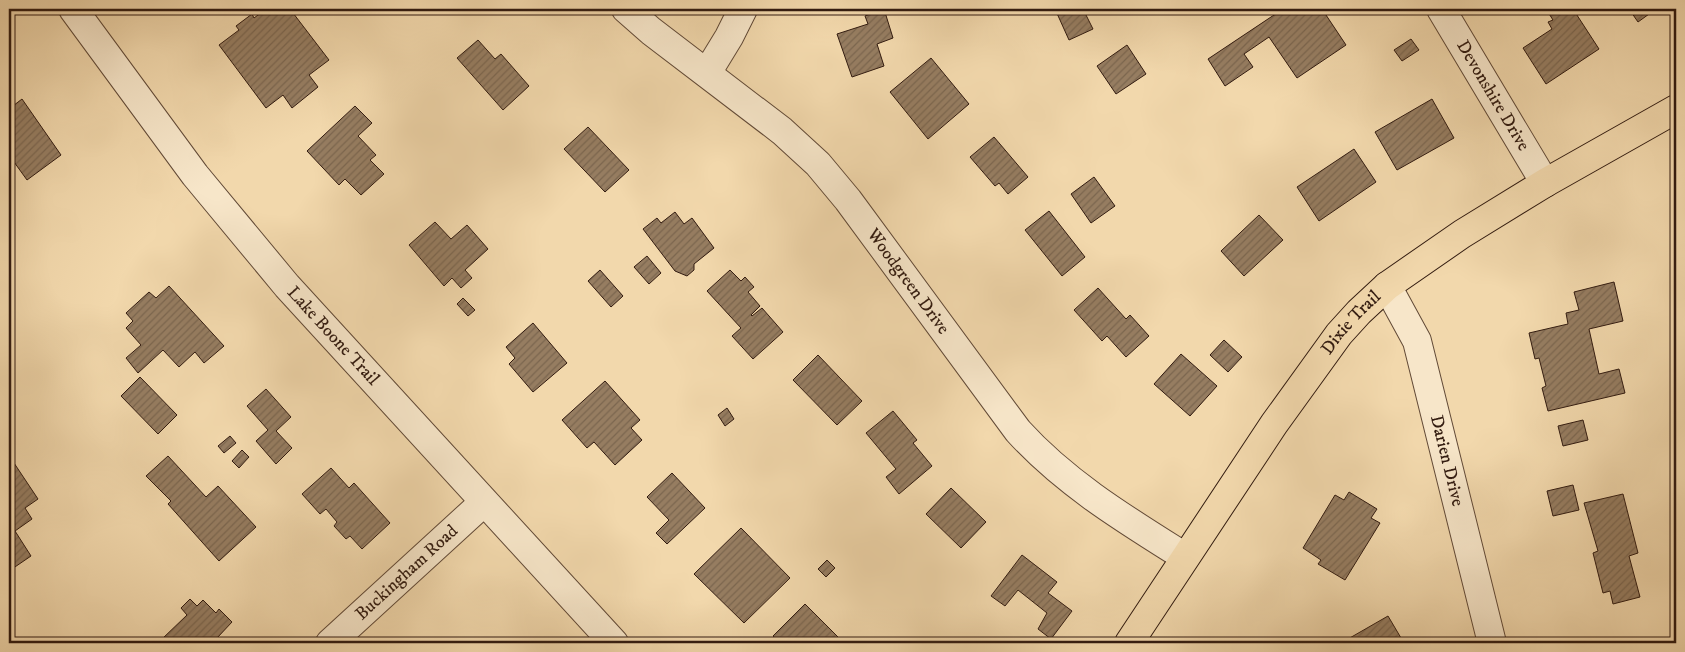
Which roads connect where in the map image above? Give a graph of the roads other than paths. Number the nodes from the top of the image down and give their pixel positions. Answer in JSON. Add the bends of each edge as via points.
{"nodes":[{"id":1,"x":73,"y":9,"type":"edge"},
{"id":2,"x":626,"y":9,"type":"edge"},
{"id":3,"x":743,"y":9,"type":"edge"},
{"id":4,"x":1441,"y":9,"type":"edge"},
{"id":5,"x":707,"y":73,"type":"junction"},
{"id":6,"x":1676,"y":109,"type":"edge"},
{"id":7,"x":1545,"y":183,"type":"junction"},
{"id":8,"x":1387,"y":286,"type":"junction"},
{"id":9,"x":483,"y":503,"type":"junction"},
{"id":10,"x":1185,"y":557,"type":"junction"},
{"id":11,"x":330,"y":643,"type":"edge"},
{"id":12,"x":614,"y":643,"type":"edge"},
{"id":13,"x":1129,"y":643,"type":"edge"},
{"id":14,"x":1492,"y":643,"type":"edge"}],
"edges":[{"from":1,"to":9,"type":"street","name":"Lake Boone Trail","via":[[238,228]]},
{"from":2,"to":5,"type":"street","name":"Woodgreen Drive"},
{"from":3,"to":5,"type":"street"},
{"from":4,"to":7,"type":"street","name":"Devonshire Drive"},
{"from":5,"to":10,"type":"street","name":"Woodgreen Drive","via":[[782,131],[818,164],[1018,431],[1042,458]]},
{"from":6,"to":7,"type":"main road","name":"Dixie Trail"},
{"from":7,"to":8,"type":"main road","name":"Dixie Trail","via":[[1462,234]]},
{"from":8,"to":10,"type":"main road","name":"Dixie Trail","via":[[1339,334],[1309,374]]},
{"from":8,"to":14,"type":"street","name":"Darien Drive","via":[[1417,342]]},
{"from":9,"to":11,"type":"street","name":"Buckingham Road"},
{"from":9,"to":12,"type":"street","name":"Lake Boone Trail"},
{"from":10,"to":13,"type":"main road","name":"Dixie Trail"}]}
